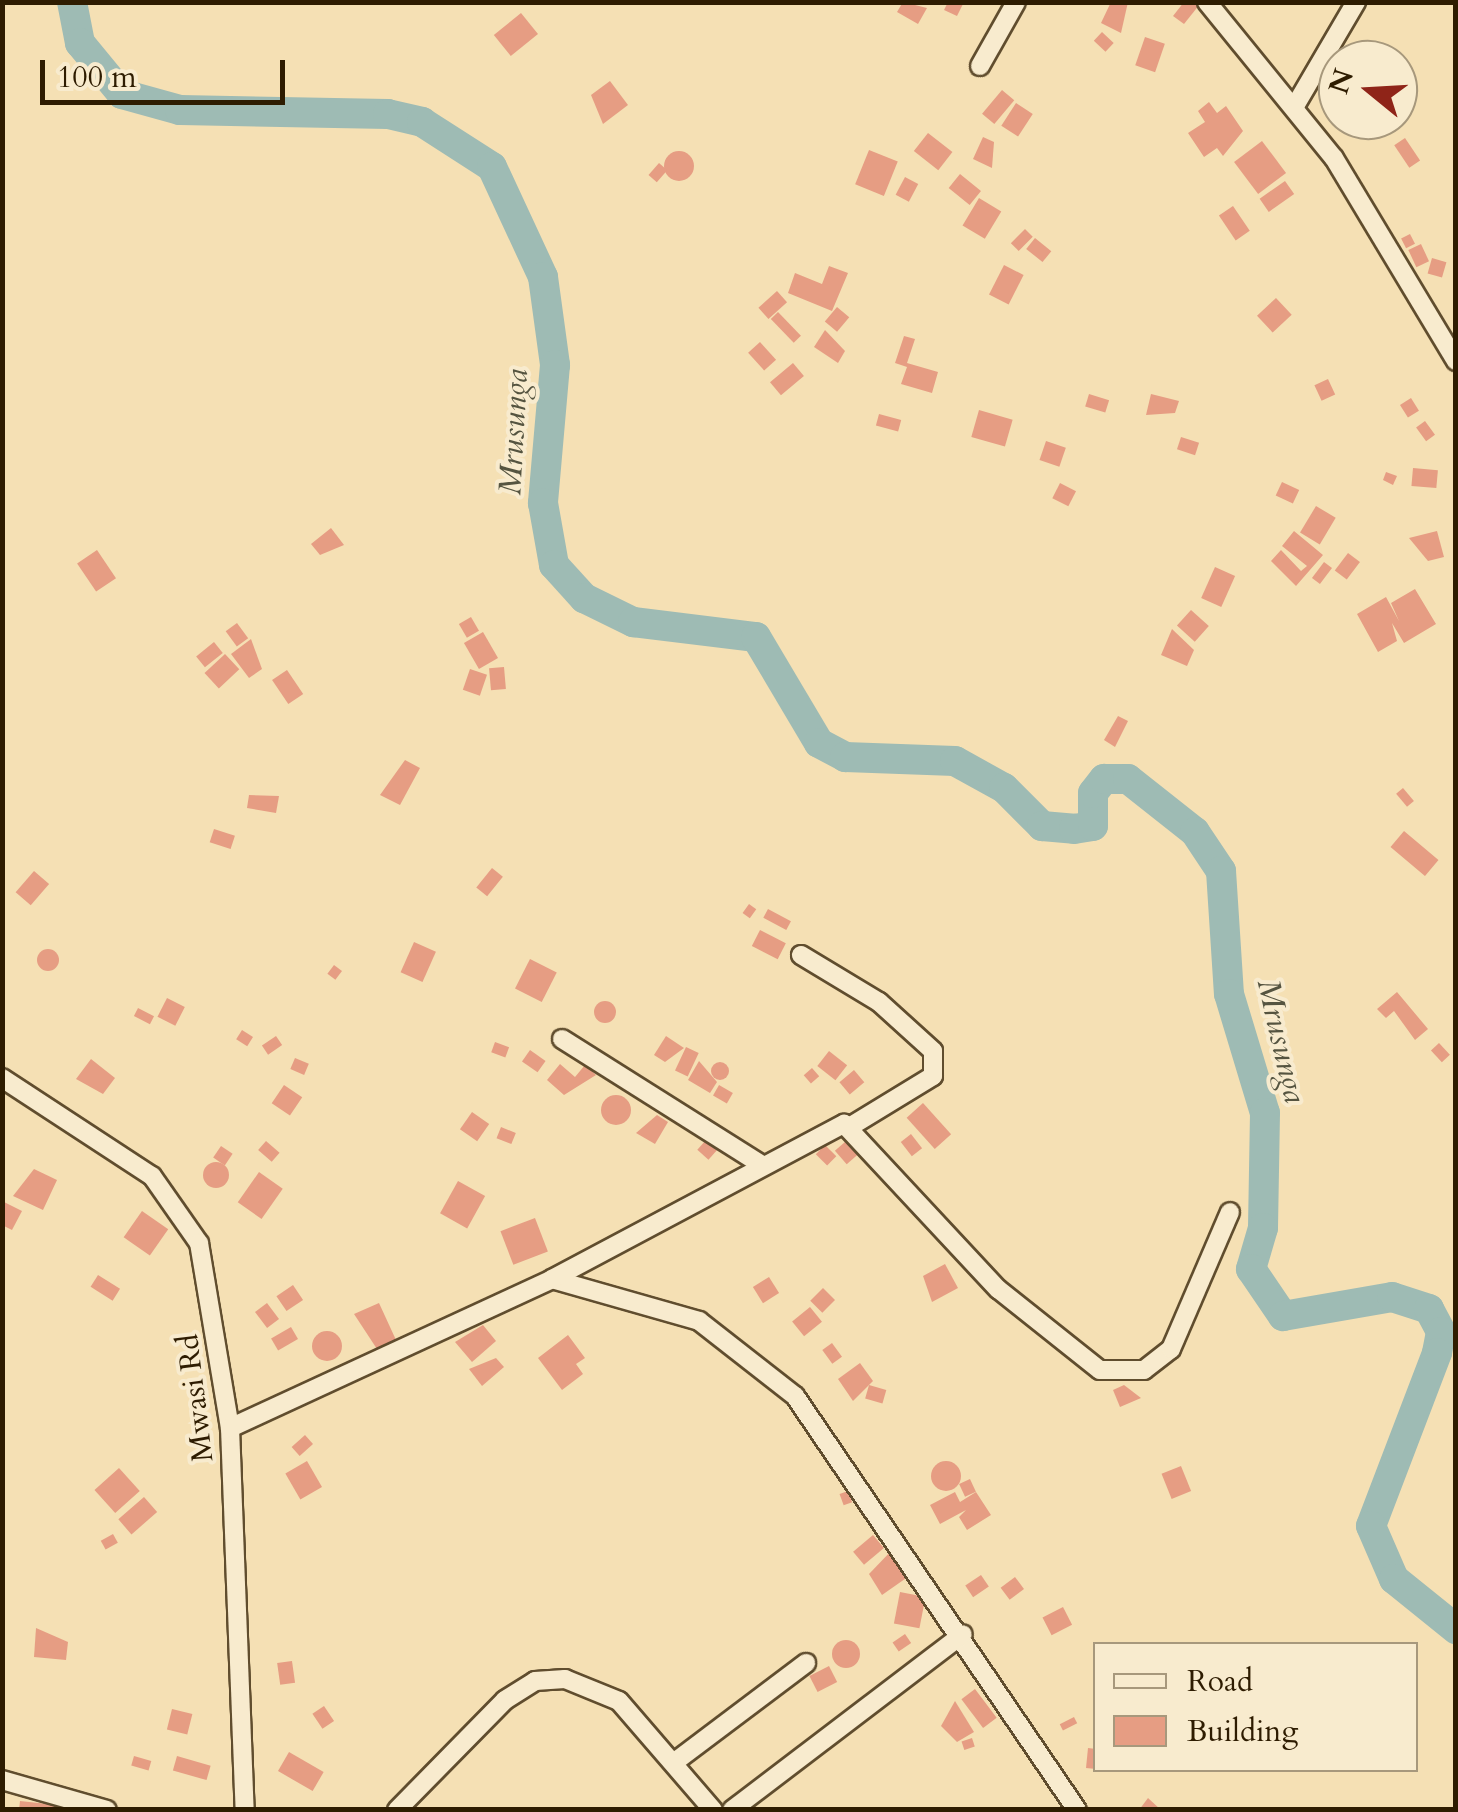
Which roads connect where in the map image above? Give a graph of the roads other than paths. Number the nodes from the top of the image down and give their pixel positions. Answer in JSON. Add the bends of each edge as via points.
{"nodes":[{"id":1,"x":1016,"y":2,"type":"edge"},
{"id":2,"x":1207,"y":2,"type":"edge"},
{"id":3,"x":1356,"y":2,"type":"edge"},
{"id":4,"x":980,"y":66,"type":"dead end"},
{"id":5,"x":1296,"y":106,"type":"junction"},
{"id":6,"x":1456,"y":360,"type":"edge"},
{"id":7,"x":801,"y":955,"type":"dead end"},
{"id":8,"x":562,"y":1038,"type":"dead end"},
{"id":9,"x":2,"y":1078,"type":"edge"},
{"id":10,"x":851,"y":1126,"type":"junction"},
{"id":11,"x":762,"y":1165,"type":"junction"},
{"id":12,"x":1230,"y":1212,"type":"dead end"},
{"id":13,"x":552,"y":1279,"type":"junction"},
{"id":14,"x":230,"y":1428,"type":"junction"},
{"id":15,"x":963,"y":1634,"type":"junction"},
{"id":16,"x":806,"y":1663,"type":"dead end"},
{"id":17,"x":676,"y":1761,"type":"junction"},
{"id":18,"x":2,"y":1780,"type":"edge"},
{"id":19,"x":106,"y":1810,"type":"edge"},
{"id":20,"x":245,"y":1810,"type":"edge"},
{"id":21,"x":397,"y":1810,"type":"edge"},
{"id":22,"x":713,"y":1810,"type":"edge"},
{"id":23,"x":732,"y":1810,"type":"edge"},
{"id":24,"x":1077,"y":1810,"type":"edge"}],
"edges":[{"from":1,"to":4,"type":"street"},
{"from":2,"to":5,"type":"street"},
{"from":3,"to":5,"type":"street"},
{"from":5,"to":6,"type":"street"},
{"from":7,"to":10,"type":"street","via":[[879,1002],[933,1052],[932,1076]]},
{"from":8,"to":11,"type":"street"},
{"from":9,"to":14,"type":"street","name":"Mwasi Rd","via":[[152,1176],[187,1217]]},
{"from":10,"to":11,"type":"street"},
{"from":10,"to":12,"type":"street","via":[[998,1289],[1100,1370],[1144,1370],[1171,1349]]},
{"from":11,"to":13,"type":"street"},
{"from":13,"to":14,"type":"street"},
{"from":13,"to":15,"type":"street","via":[[677,1312],[752,1356],[823,1428]]},
{"from":14,"to":20,"type":"street","name":"Mwasi Rd"},
{"from":15,"to":23,"type":"street"},
{"from":15,"to":24,"type":"street"},
{"from":16,"to":17,"type":"street"},
{"from":17,"to":21,"type":"street","via":[[619,1701],[565,1679],[535,1681]]},
{"from":17,"to":22,"type":"street"},
{"from":18,"to":19,"type":"street"}]}
